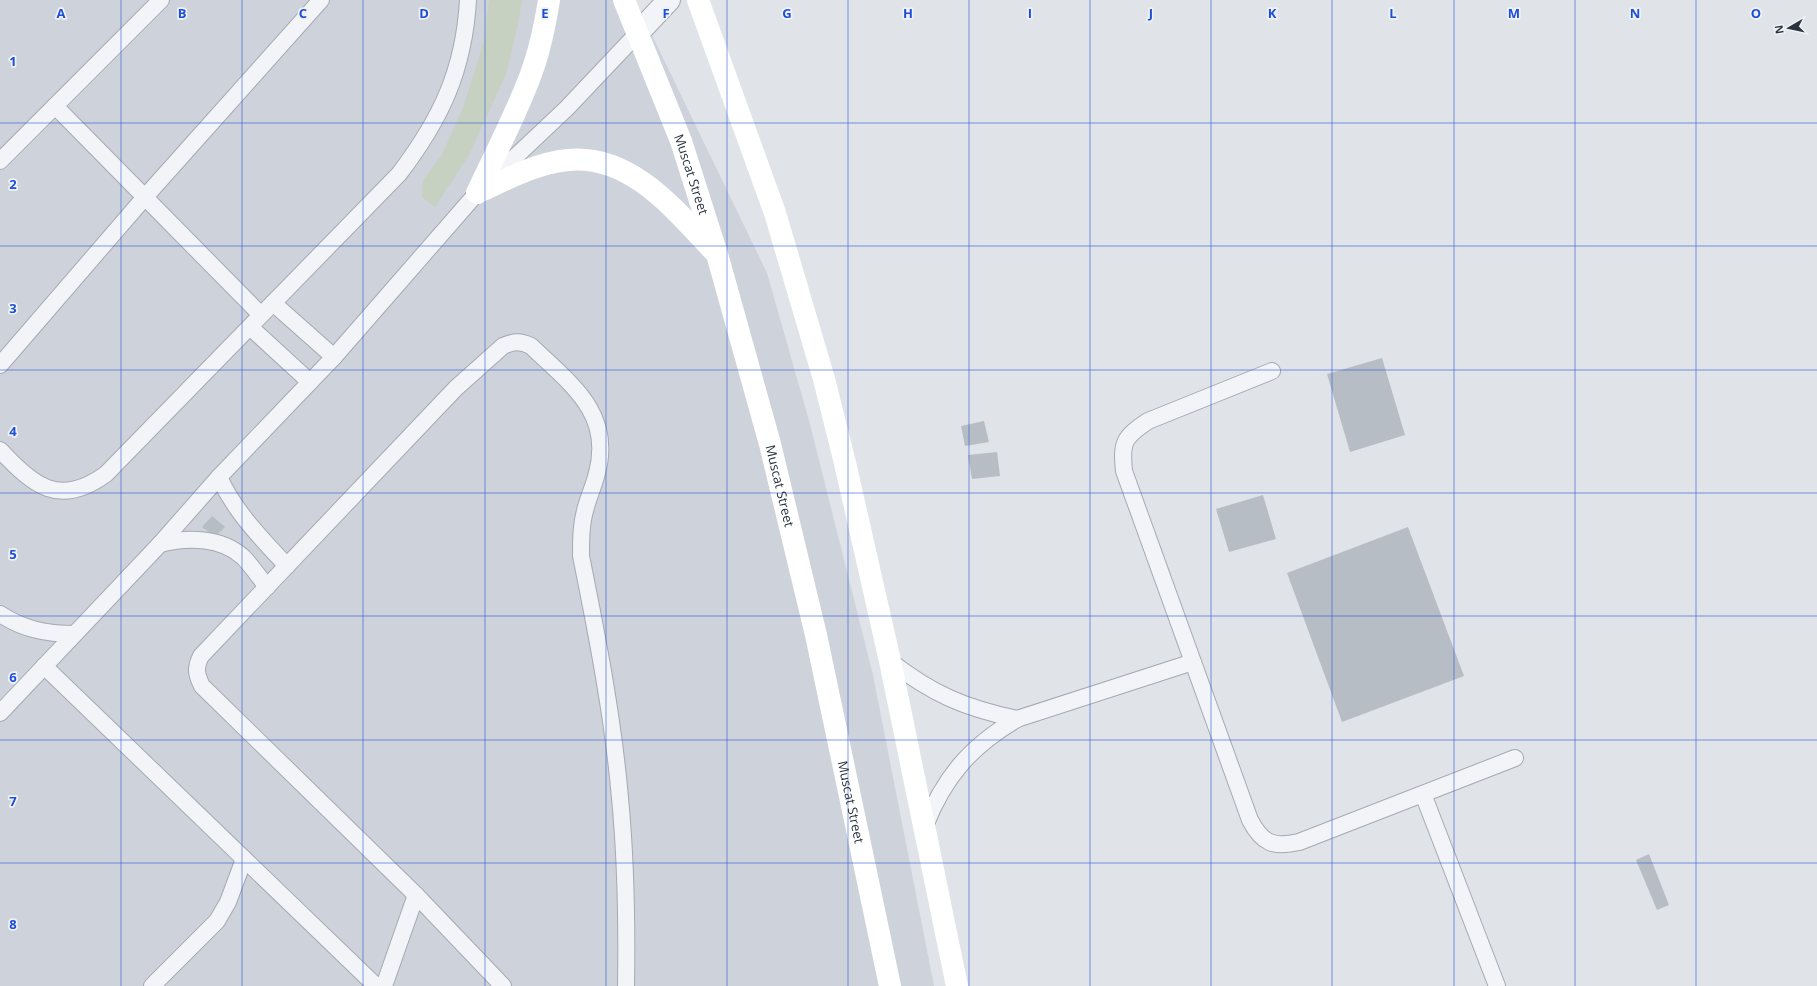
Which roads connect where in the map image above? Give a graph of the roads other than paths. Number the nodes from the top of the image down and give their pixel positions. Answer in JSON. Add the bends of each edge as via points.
{"nodes":[{"id":1,"x":160,"y":0,"type":"edge"},
{"id":2,"x":321,"y":0,"type":"edge"},
{"id":3,"x":468,"y":0,"type":"edge"},
{"id":4,"x":549,"y":0,"type":"edge"},
{"id":5,"x":624,"y":0,"type":"edge"},
{"id":6,"x":669,"y":0,"type":"edge"},
{"id":7,"x":698,"y":0,"type":"edge"},
{"id":8,"x":637,"y":34,"type":"junction"},
{"id":9,"x":55,"y":106,"type":"junction"},
{"id":10,"x":0,"y":161,"type":"edge"},
{"id":11,"x":477,"y":193,"type":"junction"},
{"id":12,"x":145,"y":197,"type":"junction"},
{"id":13,"x":717,"y":254,"type":"junction"},
{"id":14,"x":273,"y":303,"type":"junction"},
{"id":15,"x":261,"y":315,"type":"junction"},
{"id":16,"x":250,"y":327,"type":"junction"},
{"id":17,"x":334,"y":357,"type":"junction"},
{"id":18,"x":0,"y":365,"type":"edge"},
{"id":19,"x":1272,"y":371,"type":"dead end"},
{"id":20,"x":310,"y":382,"type":"junction"},
{"id":21,"x":0,"y":450,"type":"edge"},
{"id":22,"x":219,"y":477,"type":"junction"},
{"id":23,"x":160,"y":544,"type":"junction"},
{"id":24,"x":286,"y":566,"type":"junction"},
{"id":25,"x":266,"y":586,"type":"junction"},
{"id":26,"x":0,"y":614,"type":"edge"},
{"id":27,"x":74,"y":634,"type":"junction"},
{"id":28,"x":890,"y":661,"type":"junction"},
{"id":29,"x":1193,"y":662,"type":"junction"},
{"id":30,"x":44,"y":666,"type":"junction"},
{"id":31,"x":0,"y":713,"type":"edge"},
{"id":32,"x":1017,"y":719,"type":"junction"},
{"id":33,"x":1515,"y":758,"type":"dead end"},
{"id":34,"x":1423,"y":794,"type":"junction"},
{"id":35,"x":925,"y":826,"type":"junction"},
{"id":36,"x":244,"y":859,"type":"junction"},
{"id":37,"x":416,"y":895,"type":"junction"},
{"id":38,"x":152,"y":986,"type":"edge"},
{"id":39,"x":376,"y":986,"type":"edge"},
{"id":40,"x":384,"y":986,"type":"edge"},
{"id":41,"x":503,"y":986,"type":"edge"},
{"id":42,"x":626,"y":986,"type":"edge"},
{"id":43,"x":890,"y":986,"type":"edge"},
{"id":44,"x":957,"y":986,"type":"edge"},
{"id":45,"x":1497,"y":986,"type":"edge"}],
"edges":[{"from":1,"to":9,"type":"lane"},
{"from":2,"to":12,"type":"lane"},
{"from":3,"to":14,"type":"lane","via":[[461,57],[437,119],[420,148],[400,174]]},
{"from":4,"to":11,"type":"street","via":[[544,29],[531,73]]},
{"from":5,"to":8,"type":"street","name":"Muscat Street"},
{"from":6,"to":8,"type":"street"},
{"from":7,"to":28,"type":"street","via":[[775,213],[800,296],[845,463]]},
{"from":8,"to":11,"type":"lane","via":[[567,108]]},
{"from":8,"to":13,"type":"street","name":"Muscat Street","via":[[681,141]]},
{"from":9,"to":10,"type":"lane"},
{"from":9,"to":12,"type":"lane"},
{"from":11,"to":13,"type":"street","via":[[541,166],[568,160],[596,161],[623,170],[646,185]]},
{"from":11,"to":17,"type":"lane"},
{"from":12,"to":15,"type":"lane"},
{"from":12,"to":18,"type":"lane"},
{"from":13,"to":43,"type":"street","name":"Muscat Street","via":[[770,444],[816,635]]},
{"from":14,"to":15,"type":"lane"},
{"from":14,"to":17,"type":"lane"},
{"from":15,"to":16,"type":"lane"},
{"from":16,"to":20,"type":"lane"},
{"from":16,"to":21,"type":"lane","via":[[106,474],[92,483],[78,489],[62,491],[47,488],[32,482]]},
{"from":17,"to":20,"type":"lane"},
{"from":19,"to":29,"type":"lane","via":[[1148,421],[1131,432],[1122,450],[1124,471]]},
{"from":20,"to":22,"type":"lane"},
{"from":22,"to":23,"type":"lane"},
{"from":22,"to":24,"type":"lane","via":[[238,511]]},
{"from":23,"to":25,"type":"lane","via":[[193,539],[227,547],[242,557]]},
{"from":23,"to":27,"type":"lane"},
{"from":24,"to":25,"type":"lane"},
{"from":24,"to":42,"type":"lane","via":[[456,388],[503,346],[512,342],[523,342],[531,346],[585,399],[600,434],[601,453],[593,488],[585,508],[581,556],[612,730],[620,796],[625,857]]},
{"from":25,"to":37,"type":"lane","via":[[200,656],[196,666],[197,676],[202,686]]},
{"from":26,"to":27,"type":"lane","via":[[31,629],[52,634]]},
{"from":27,"to":30,"type":"lane"},
{"from":28,"to":32,"type":"lane","via":[[912,678],[949,699],[989,713]]},
{"from":28,"to":35,"type":"street"},
{"from":29,"to":32,"type":"lane"},
{"from":29,"to":34,"type":"lane","via":[[1250,820],[1257,834],[1269,842],[1284,846],[1299,842]]},
{"from":30,"to":31,"type":"lane"},
{"from":30,"to":36,"type":"lane"},
{"from":32,"to":35,"type":"lane","via":[[983,741],[960,764],[943,788]]},
{"from":33,"to":34,"type":"lane"},
{"from":34,"to":45,"type":"lane"},
{"from":35,"to":44,"type":"street"},
{"from":36,"to":38,"type":"lane","via":[[228,902],[217,921]]},
{"from":36,"to":39,"type":"lane"},
{"from":37,"to":40,"type":"lane"},
{"from":37,"to":41,"type":"lane"}]}
